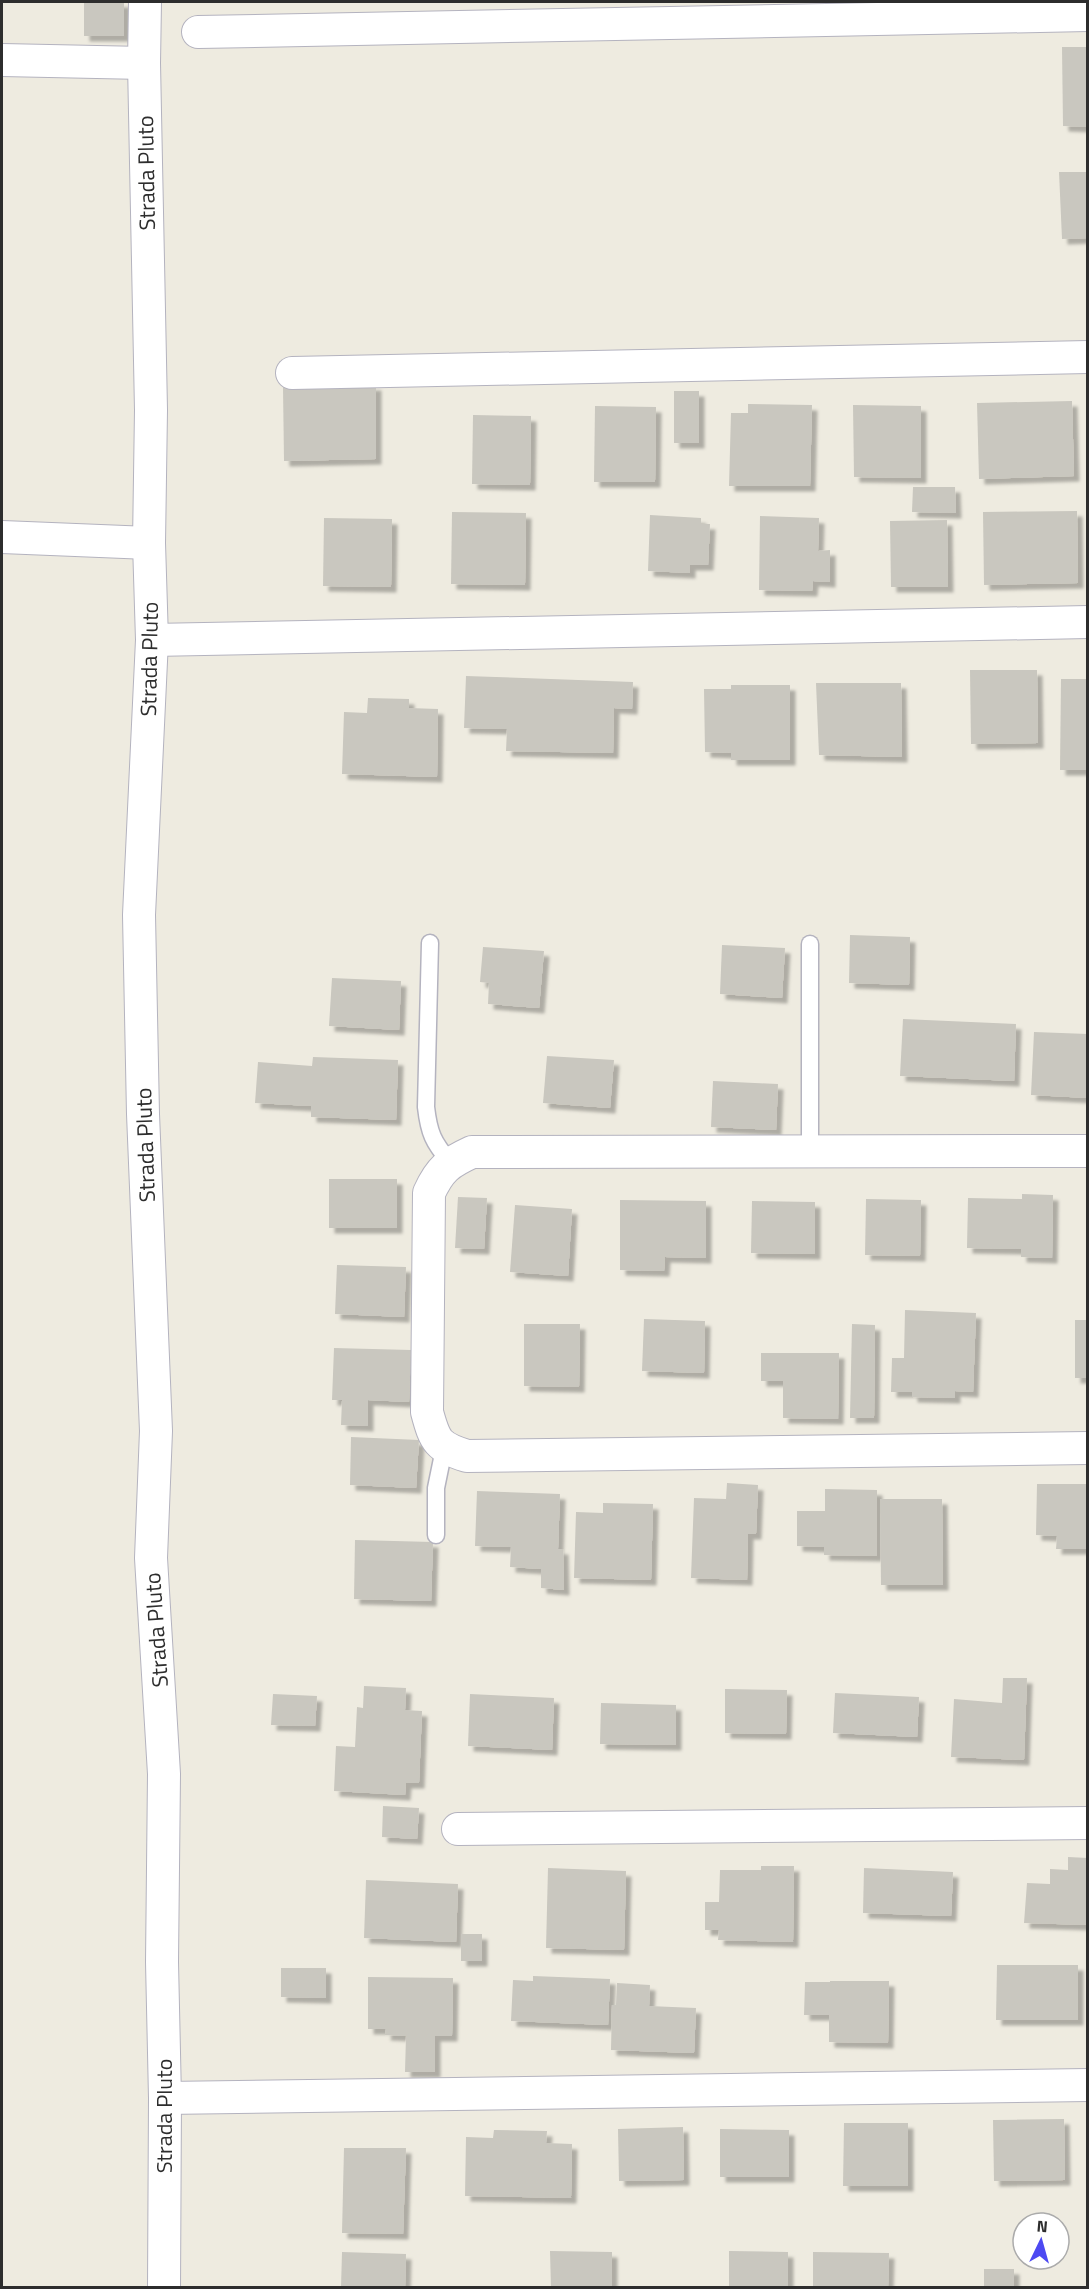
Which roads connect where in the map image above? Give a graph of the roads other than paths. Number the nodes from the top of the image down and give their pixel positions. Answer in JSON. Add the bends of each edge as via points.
{"nodes":[{"id":1,"x":145,"y":2,"type":"edge"},
{"id":2,"x":1088,"y":15,"type":"edge"},
{"id":3,"x":198,"y":32,"type":"dead end"},
{"id":4,"x":2,"y":60,"type":"edge"},
{"id":5,"x":144,"y":63,"type":"junction"},
{"id":6,"x":1088,"y":357,"type":"edge"},
{"id":7,"x":292,"y":373,"type":"dead end"},
{"id":8,"x":2,"y":537,"type":"edge"},
{"id":9,"x":149,"y":543,"type":"junction"},
{"id":10,"x":1088,"y":622,"type":"edge"},
{"id":11,"x":152,"y":640,"type":"junction"},
{"id":12,"x":430,"y":943,"type":"dead end"},
{"id":13,"x":810,"y":944,"type":"dead end"},
{"id":14,"x":1088,"y":1151,"type":"edge"},
{"id":15,"x":810,"y":1153,"type":"junction"},
{"id":16,"x":450,"y":1162,"type":"junction"},
{"id":17,"x":1088,"y":1448,"type":"edge"},
{"id":18,"x":444,"y":1449,"type":"junction"},
{"id":19,"x":436,"y":1535,"type":"dead end"},
{"id":20,"x":1088,"y":1823,"type":"edge"},
{"id":21,"x":458,"y":1829,"type":"dead end"},
{"id":22,"x":1088,"y":2085,"type":"edge"},
{"id":23,"x":165,"y":2098,"type":"junction"},
{"id":24,"x":164,"y":2288,"type":"edge"}],
"edges":[{"from":1,"to":5,"type":"street","name":"Strada Pluto"},
{"from":2,"to":3,"type":"street"},
{"from":4,"to":5,"type":"street"},
{"from":5,"to":9,"type":"street","name":"Strada Pluto","via":[[151,410]]},
{"from":6,"to":7,"type":"street"},
{"from":8,"to":9,"type":"street"},
{"from":9,"to":11,"type":"street","name":"Strada Pluto"},
{"from":10,"to":11,"type":"street"},
{"from":11,"to":23,"type":"street","name":"Strada Pluto","via":[[139,915],[156,1431],[152,1558],[164,1774]]},
{"from":12,"to":16,"type":"lane","via":[[426,1107],[434,1144]]},
{"from":13,"to":15,"type":"lane"},
{"from":14,"to":15,"type":"street"},
{"from":15,"to":16,"type":"street","via":[[472,1152]]},
{"from":16,"to":18,"type":"street","via":[[437,1175],[429,1193],[427,1412],[432,1431]]},
{"from":17,"to":18,"type":"street","via":[[516,1456],[467,1456]]},
{"from":18,"to":19,"type":"lane","via":[[436,1488]]},
{"from":20,"to":21,"type":"street"},
{"from":22,"to":23,"type":"street"},
{"from":23,"to":24,"type":"street","name":"Strada Pluto"}]}
